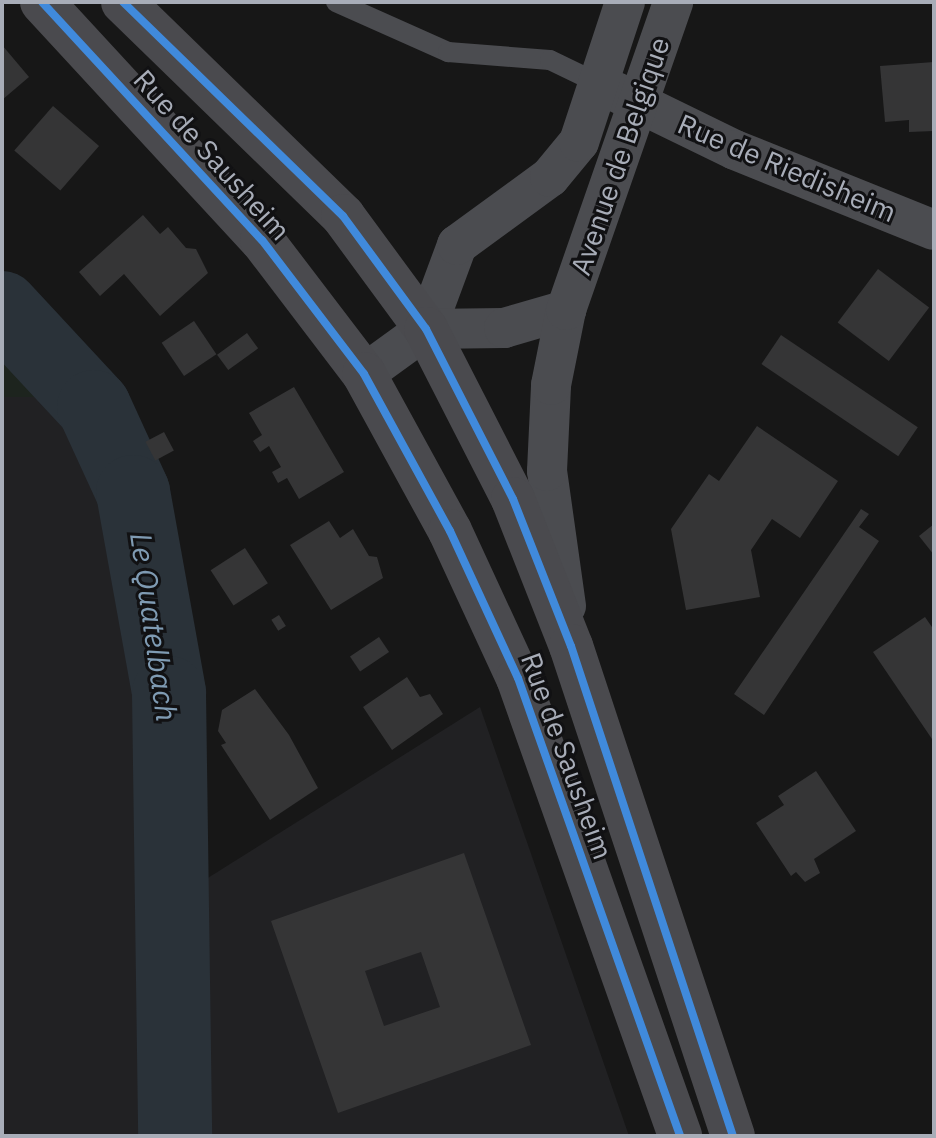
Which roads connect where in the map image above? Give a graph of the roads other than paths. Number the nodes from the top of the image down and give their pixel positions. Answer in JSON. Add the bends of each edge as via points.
{"nodes":[{"id":1,"x":42,"y":2,"type":"edge"},
{"id":2,"x":123,"y":2,"type":"edge"},
{"id":3,"x":336,"y":2,"type":"edge"},
{"id":4,"x":625,"y":2,"type":"edge"},
{"id":5,"x":673,"y":2,"type":"edge"},
{"id":6,"x":602,"y":85,"type":"junction"},
{"id":7,"x":641,"y":104,"type":"junction"},
{"id":8,"x":934,"y":230,"type":"edge"},
{"id":9,"x":566,"y":310,"type":"junction"},
{"id":10,"x":426,"y":329,"type":"junction"},
{"id":11,"x":364,"y":374,"type":"junction"},
{"id":12,"x":571,"y":646,"type":"junction"},
{"id":13,"x":680,"y":1136,"type":"edge"},
{"id":14,"x":733,"y":1136,"type":"edge"}],
"edges":[{"from":1,"to":11,"type":"main road","name":"Rue de Sausheim","via":[[262,240]]},
{"from":2,"to":10,"type":"main road","name":"Rue de Sausheim","via":[[343,216]]},
{"from":3,"to":6,"type":"lane","via":[[448,52],[550,60]]},
{"from":4,"to":6,"type":"street","name":"Avenue de Belgique"},
{"from":5,"to":7,"type":"street","name":"Avenue de Belgique"},
{"from":6,"to":7,"type":"street","name":"Rue de Riedisheim"},
{"from":6,"to":10,"type":"street","name":"Avenue de Belgique","via":[[579,142],[550,177],[457,245]]},
{"from":7,"to":8,"type":"street","name":"Rue de Riedisheim","via":[[735,150]]},
{"from":7,"to":9,"type":"street","name":"Avenue de Belgique"},
{"from":9,"to":10,"type":"street","name":"Avenue de Belgique","via":[[504,328]]},
{"from":9,"to":12,"type":"street","name":"Avenue de Belgique","via":[[549,403],[547,471]]},
{"from":10,"to":11,"type":"street"},
{"from":10,"to":12,"type":"main road","name":"Rue de Sausheim","via":[[513,499]]},
{"from":11,"to":13,"type":"main road","name":"Rue de Sausheim","via":[[450,531],[518,678]]},
{"from":12,"to":14,"type":"main road","name":"Rue de Sausheim"}]}
